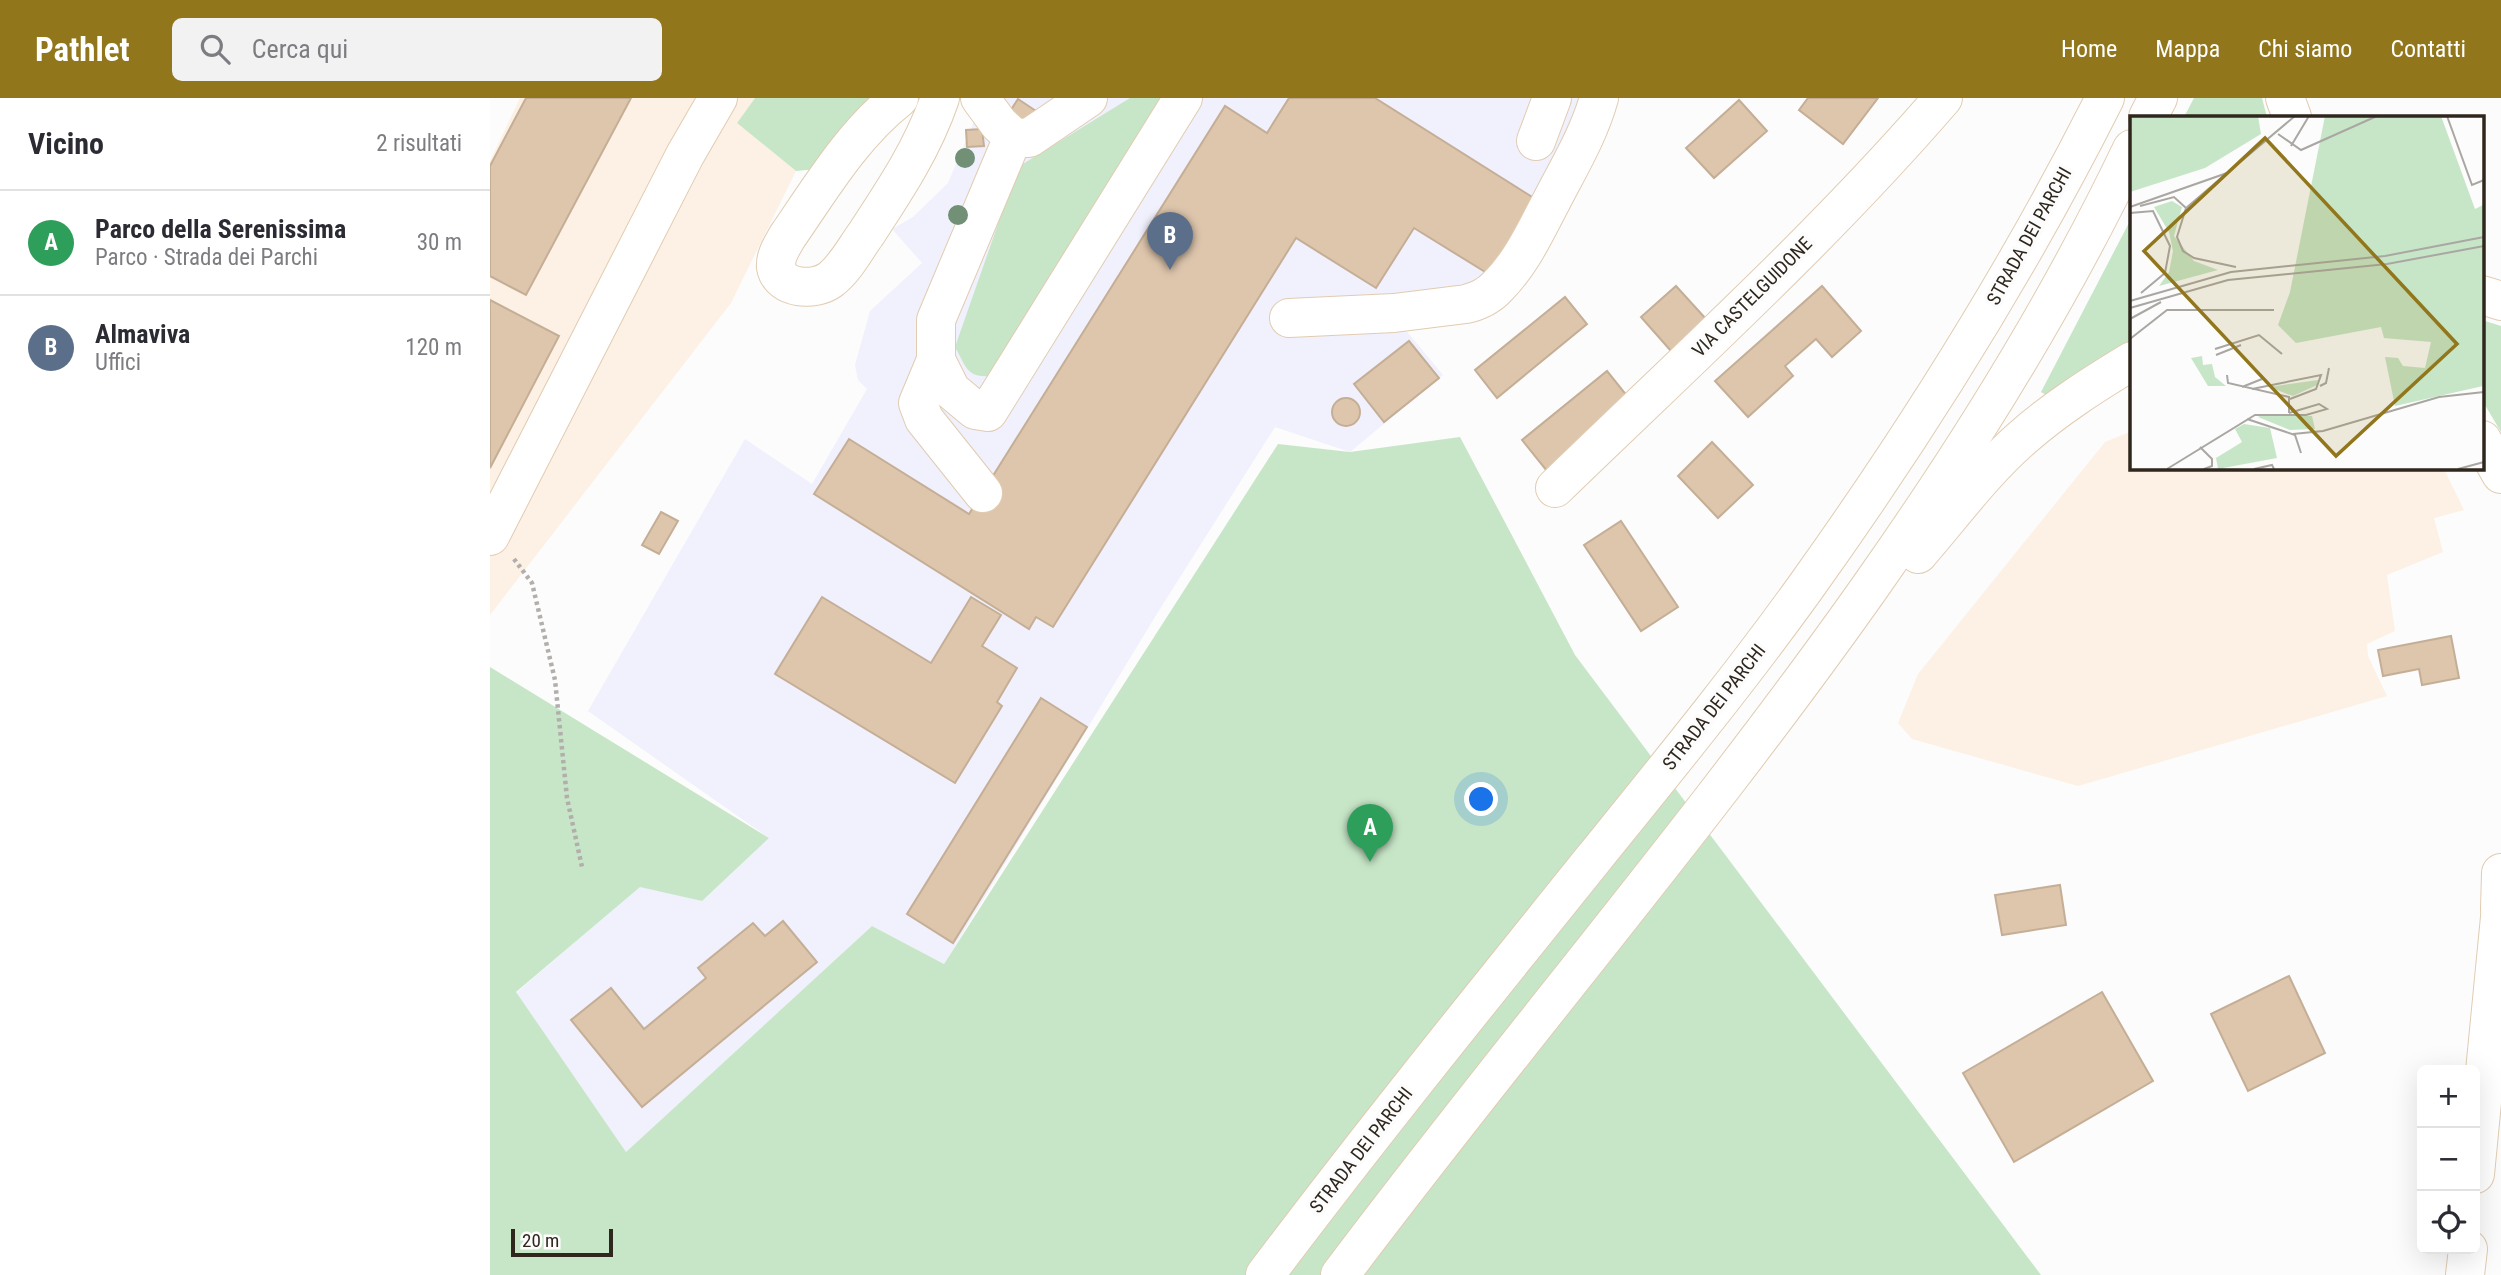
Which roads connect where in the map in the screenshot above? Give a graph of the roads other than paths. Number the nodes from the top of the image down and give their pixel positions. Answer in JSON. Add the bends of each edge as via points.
{"nodes":[{"id":1,"x":718,"y":98,"type":"edge"},
{"id":2,"x":899,"y":98,"type":"edge"},
{"id":3,"x":940,"y":98,"type":"edge"},
{"id":4,"x":980,"y":98,"type":"edge"},
{"id":5,"x":1088,"y":98,"type":"edge"},
{"id":6,"x":1182,"y":98,"type":"edge"},
{"id":7,"x":1552,"y":98,"type":"edge"},
{"id":8,"x":1599,"y":98,"type":"edge"},
{"id":9,"x":1942,"y":98,"type":"edge"},
{"id":10,"x":2105,"y":98,"type":"edge"},
{"id":11,"x":2158,"y":98,"type":"edge"},
{"id":12,"x":2285,"y":98,"type":"edge"},
{"id":13,"x":2149,"y":116,"type":"edge"},
{"id":14,"x":2292,"y":116,"type":"edge"},
{"id":15,"x":1013,"y":137,"type":"junction"},
{"id":16,"x":1535,"y":141,"type":"dead end"},
{"id":17,"x":2130,"y":153,"type":"edge"},
{"id":18,"x":2484,"y":296,"type":"edge"},
{"id":19,"x":2501,"y":301,"type":"edge"},
{"id":20,"x":1289,"y":318,"type":"dead end"},
{"id":21,"x":936,"y":360,"type":"junction"},
{"id":22,"x":2130,"y":362,"type":"edge"},
{"id":23,"x":2484,"y":444,"type":"edge"},
{"id":24,"x":2501,"y":474,"type":"edge"},
{"id":25,"x":1555,"y":488,"type":"dead end"},
{"id":26,"x":983,"y":493,"type":"dead end"},
{"id":27,"x":492,"y":533,"type":"edge"},
{"id":28,"x":1801,"y":683,"type":"junction"},
{"id":29,"x":2501,"y":873,"type":"edge"},
{"id":30,"x":2501,"y":908,"type":"edge"},
{"id":31,"x":2479,"y":1128,"type":"edge"},
{"id":32,"x":2467,"y":1254,"type":"edge"},
{"id":33,"x":1265,"y":1275,"type":"edge"},
{"id":34,"x":1340,"y":1275,"type":"edge"},
{"id":35,"x":2465,"y":1275,"type":"edge"}],
"edges":[{"from":1,"to":27,"type":"main road","via":[[678,167]]},
{"from":2,"to":3,"type":"main road","via":[[852,145],[778,252],[778,271],[794,286],[821,285],[838,273],[907,172]]},
{"from":4,"to":15,"type":"main road"},
{"from":5,"to":15,"type":"main road","via":[[1029,138]]},
{"from":6,"to":21,"type":"main road","via":[[988,412],[975,410],[951,390]]},
{"from":7,"to":16,"type":"main road"},
{"from":8,"to":20,"type":"main road","via":[[1592,124],[1525,252],[1488,295],[1478,302],[1394,313]]},
{"from":9,"to":25,"type":"main road","name":"VIA CASTELGUIDONE","via":[[1862,187]]},
{"from":10,"to":33,"type":"main road","name":"STRADA DEI PARCHI","via":[[1984,316],[1804,589]]},
{"from":11,"to":13,"type":"main road"},
{"from":12,"to":14,"type":"main road"},
{"from":15,"to":21,"type":"main road","via":[[936,320]]},
{"from":17,"to":28,"type":"main road","via":[[2052,301],[1964,448]]},
{"from":18,"to":19,"type":"main road"},
{"from":21,"to":26,"type":"main road","via":[[918,403],[924,419]]},
{"from":22,"to":28,"type":"main road","via":[[2068,401],[2008,451]]},
{"from":23,"to":24,"type":"main road"},
{"from":28,"to":34,"type":"main road"},
{"from":29,"to":30,"type":"main road"},
{"from":30,"to":31,"type":"main road"},
{"from":32,"to":35,"type":"main road"}]}
